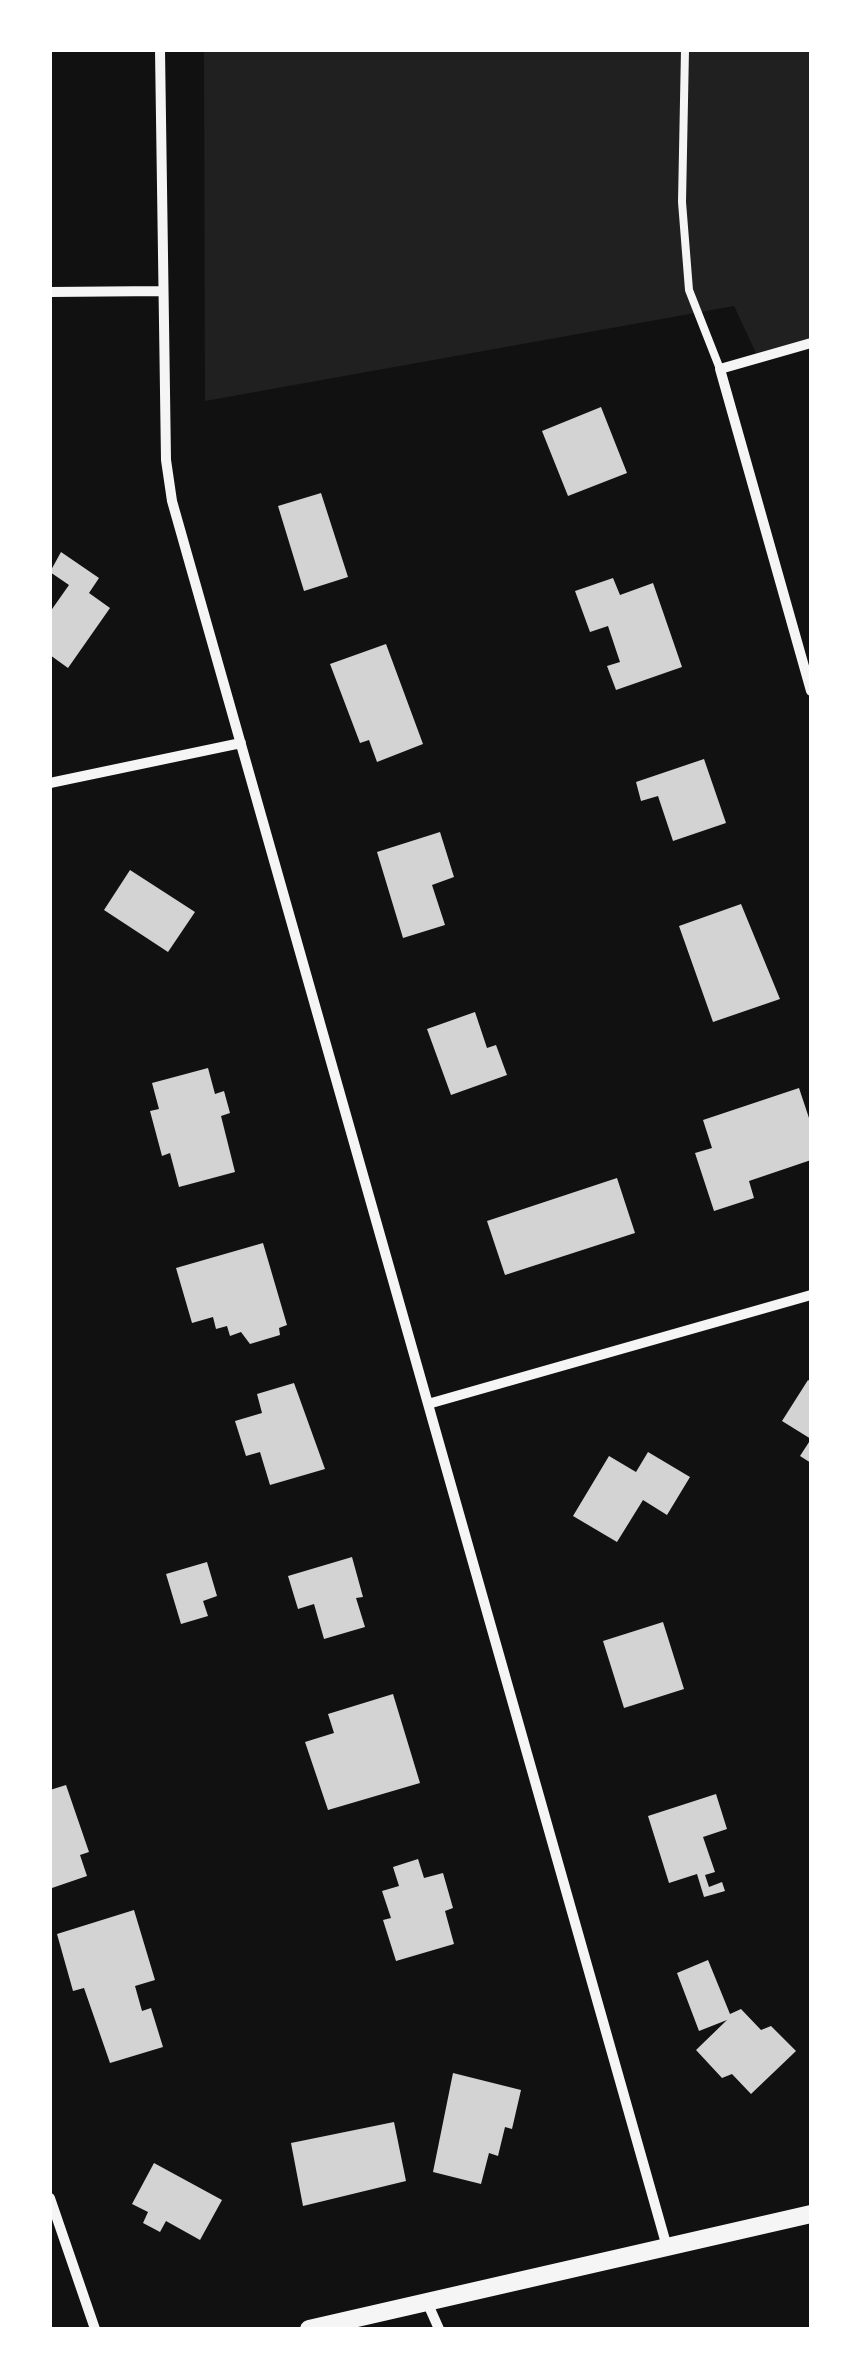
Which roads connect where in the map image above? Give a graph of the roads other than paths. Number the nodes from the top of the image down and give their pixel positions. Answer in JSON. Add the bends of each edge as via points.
{"nodes":[{"id":1,"x":160,"y":50,"type":"edge"},
{"id":2,"x":685,"y":50,"type":"edge"},
{"id":3,"x":50,"y":292,"type":"edge"},
{"id":4,"x":163,"y":292,"type":"junction"},
{"id":5,"x":811,"y":342,"type":"edge"},
{"id":6,"x":720,"y":368,"type":"junction"},
{"id":7,"x":811,"y":692,"type":"edge"},
{"id":8,"x":241,"y":743,"type":"junction"},
{"id":9,"x":50,"y":783,"type":"edge"},
{"id":10,"x":811,"y":1295,"type":"edge"},
{"id":11,"x":428,"y":1404,"type":"junction"},
{"id":12,"x":50,"y":2198,"type":"edge"},
{"id":13,"x":811,"y":2214,"type":"edge"},
{"id":14,"x":667,"y":2246,"type":"junction"},
{"id":15,"x":427,"y":2302,"type":"junction"},
{"id":16,"x":95,"y":2329,"type":"edge"},
{"id":17,"x":309,"y":2329,"type":"edge"},
{"id":18,"x":439,"y":2329,"type":"edge"}],
"edges":[{"from":1,"to":4,"type":"street"},
{"from":2,"to":6,"type":"lane","via":[[688,290]]},
{"from":3,"to":4,"type":"street"},
{"from":4,"to":8,"type":"street","via":[[172,501]]},
{"from":5,"to":6,"type":"street"},
{"from":6,"to":7,"type":"street"},
{"from":8,"to":9,"type":"street"},
{"from":8,"to":11,"type":"street"},
{"from":10,"to":11,"type":"street"},
{"from":11,"to":14,"type":"street"},
{"from":12,"to":16,"type":"street"},
{"from":13,"to":14,"type":"street"},
{"from":14,"to":15,"type":"street"},
{"from":15,"to":17,"type":"street"},
{"from":15,"to":18,"type":"street"}]}
